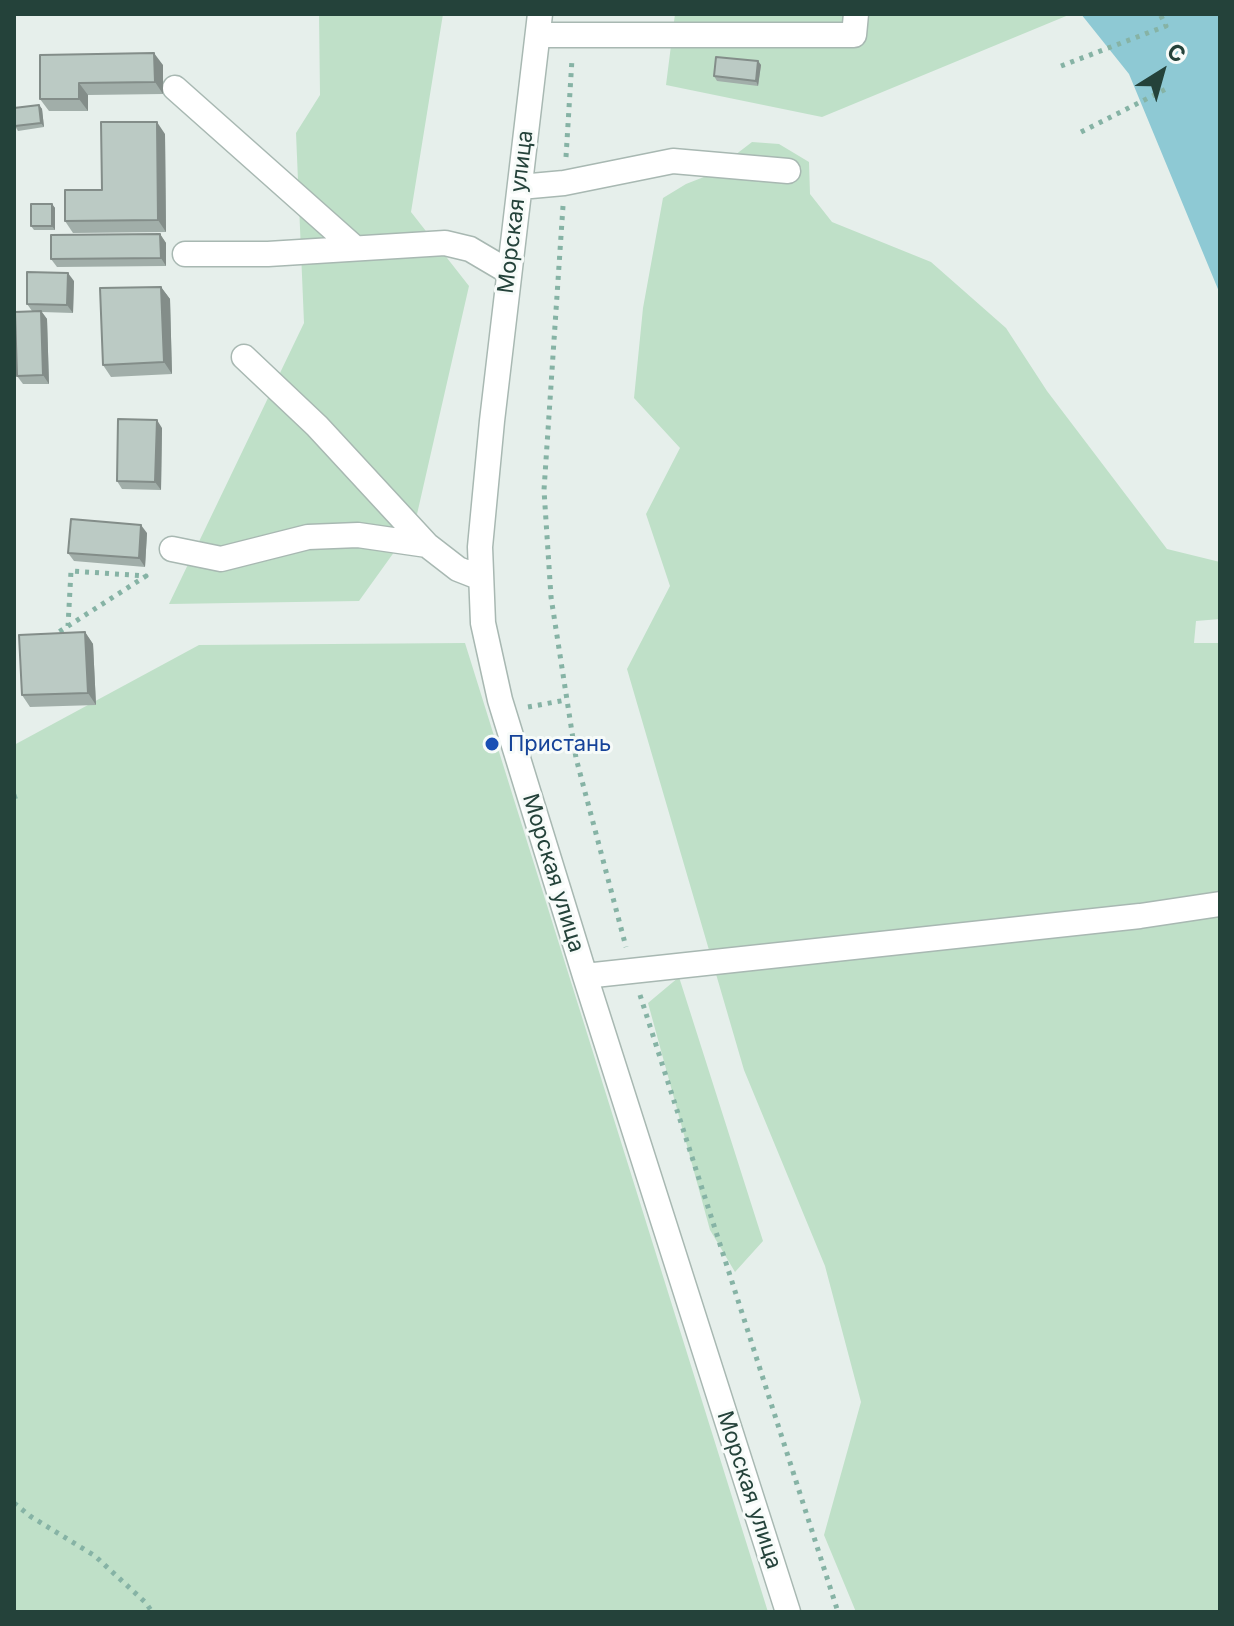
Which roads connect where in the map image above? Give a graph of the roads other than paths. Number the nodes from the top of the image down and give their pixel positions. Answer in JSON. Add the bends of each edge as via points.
{"nodes":[{"id":1,"x":856,"y":14,"type":"edge"},
{"id":2,"x":539,"y":25,"type":"edge"},
{"id":3,"x":175,"y":88,"type":"dead end"},
{"id":4,"x":788,"y":171,"type":"dead end"},
{"id":5,"x":520,"y":187,"type":"junction"},
{"id":6,"x":355,"y":248,"type":"junction"},
{"id":7,"x":185,"y":254,"type":"dead end"},
{"id":8,"x":509,"y":272,"type":"junction"},
{"id":9,"x":244,"y":357,"type":"dead end"},
{"id":10,"x":427,"y":545,"type":"junction"},
{"id":11,"x":172,"y":549,"type":"dead end"},
{"id":12,"x":481,"y":578,"type":"junction"},
{"id":13,"x":1220,"y":904,"type":"edge"},
{"id":14,"x":585,"y":976,"type":"junction"},
{"id":15,"x":788,"y":1612,"type":"edge"}],
"edges":[{"from":1,"to":2,"type":"street","via":[[854,35],[574,36]]},
{"from":2,"to":5,"type":"street","name":"Морская улица"},
{"from":3,"to":6,"type":"street"},
{"from":4,"to":5,"type":"street","via":[[673,161]]},
{"from":5,"to":8,"type":"street","name":"Морская улица"},
{"from":6,"to":7,"type":"street"},
{"from":6,"to":8,"type":"street","via":[[445,243],[470,249]]},
{"from":8,"to":12,"type":"street","name":"Морская улица","via":[[487,468]]},
{"from":9,"to":10,"type":"street","via":[[317,426]]},
{"from":10,"to":11,"type":"street","via":[[358,535],[308,537],[221,559]]},
{"from":10,"to":12,"type":"street","via":[[458,569]]},
{"from":12,"to":14,"type":"street","name":"Морская улица","via":[[483,623],[500,700]]},
{"from":13,"to":14,"type":"street"},
{"from":14,"to":15,"type":"street","name":"Морская улица"}]}
